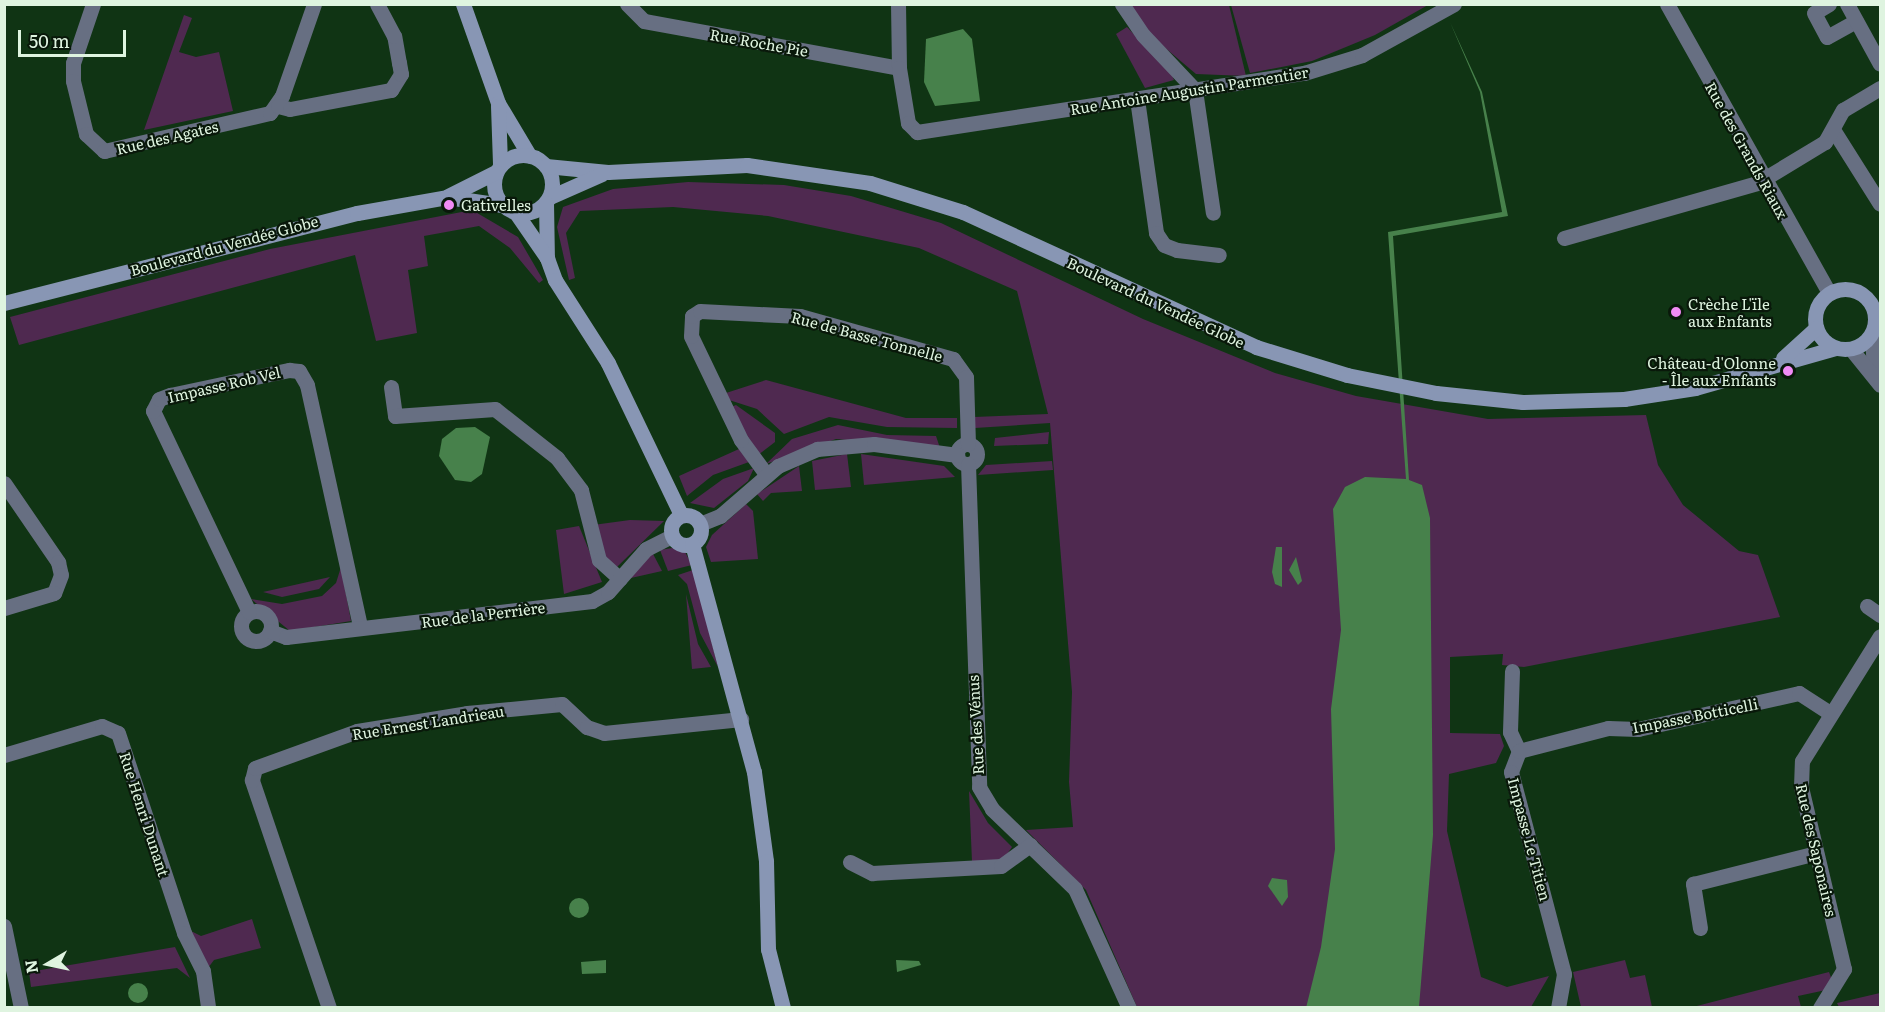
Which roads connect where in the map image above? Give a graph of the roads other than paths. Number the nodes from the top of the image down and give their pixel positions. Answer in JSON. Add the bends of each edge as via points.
{"nodes":[{"id":1,"x":93,"y":4,"type":"edge"},
{"id":2,"x":314,"y":4,"type":"edge"},
{"id":3,"x":377,"y":4,"type":"edge"},
{"id":4,"x":463,"y":4,"type":"edge"},
{"id":5,"x":627,"y":4,"type":"edge"},
{"id":6,"x":898,"y":4,"type":"edge"},
{"id":7,"x":1122,"y":4,"type":"edge"},
{"id":8,"x":1454,"y":4,"type":"edge"},
{"id":9,"x":1667,"y":4,"type":"edge"},
{"id":10,"x":1829,"y":4,"type":"edge"},
{"id":11,"x":1847,"y":4,"type":"edge"},
{"id":12,"x":1857,"y":21,"type":"junction"},
{"id":13,"x":1881,"y":64,"type":"edge"},
{"id":14,"x":899,"y":68,"type":"junction"},
{"id":15,"x":1881,"y":88,"type":"edge"},
{"id":16,"x":1195,"y":90,"type":"junction"},
{"id":17,"x":1137,"y":99,"type":"junction"},
{"id":18,"x":498,"y":103,"type":"junction"},
{"id":19,"x":278,"y":106,"type":"junction"},
{"id":20,"x":1834,"y":131,"type":"junction"},
{"id":21,"x":529,"y":155,"type":"junction"},
{"id":22,"x":546,"y":166,"type":"junction"},
{"id":23,"x":498,"y":168,"type":"junction"},
{"id":24,"x":608,"y":172,"type":"junction"},
{"id":25,"x":1764,"y":179,"type":"junction"},
{"id":26,"x":447,"y":197,"type":"junction"},
{"id":27,"x":548,"y":200,"type":"junction"},
{"id":28,"x":1881,"y":204,"type":"edge"},
{"id":29,"x":501,"y":205,"type":"junction"},
{"id":30,"x":516,"y":213,"type":"junction"},
{"id":31,"x":1213,"y":213,"type":"dead end"},
{"id":32,"x":1564,"y":238,"type":"dead end"},
{"id":33,"x":1219,"y":255,"type":"dead end"},
{"id":34,"x":547,"y":258,"type":"junction"},
{"id":35,"x":1829,"y":293,"type":"junction"},
{"id":36,"x":1874,"y":299,"type":"edge"},
{"id":37,"x":4,"y":303,"type":"edge"},
{"id":38,"x":1876,"y":325,"type":"edge"},
{"id":39,"x":1816,"y":328,"type":"junction"},
{"id":40,"x":1843,"y":348,"type":"junction"},
{"id":41,"x":1781,"y":360,"type":"junction"},
{"id":42,"x":1874,"y":370,"type":"junction"},
{"id":43,"x":1881,"y":385,"type":"edge"},
{"id":44,"x":391,"y":387,"type":"dead end"},
{"id":45,"x":959,"y":454,"type":"junction"},
{"id":46,"x":766,"y":474,"type":"junction"},
{"id":47,"x":4,"y":483,"type":"edge"},
{"id":48,"x":681,"y":515,"type":"junction"},
{"id":49,"x":700,"y":524,"type":"junction"},
{"id":50,"x":672,"y":536,"type":"junction"},
{"id":51,"x":692,"y":544,"type":"junction"},
{"id":52,"x":620,"y":579,"type":"junction"},
{"id":53,"x":1868,"y":606,"type":"dead end"},
{"id":54,"x":4,"y":608,"type":"edge"},
{"id":55,"x":249,"y":612,"type":"junction"},
{"id":56,"x":1881,"y":615,"type":"edge"},
{"id":57,"x":360,"y":627,"type":"junction"},
{"id":58,"x":270,"y":631,"type":"junction"},
{"id":59,"x":1881,"y":636,"type":"edge"},
{"id":60,"x":1512,"y":671,"type":"dead end"},
{"id":61,"x":1830,"y":713,"type":"junction"},
{"id":62,"x":741,"y":719,"type":"junction"},
{"id":63,"x":1519,"y":751,"type":"junction"},
{"id":64,"x":4,"y":755,"type":"edge"},
{"id":65,"x":1030,"y":844,"type":"junction"},
{"id":66,"x":1816,"y":853,"type":"junction"},
{"id":67,"x":849,"y":862,"type":"dead end"},
{"id":68,"x":4,"y":926,"type":"edge"},
{"id":69,"x":1700,"y":928,"type":"dead end"},
{"id":70,"x":21,"y":1008,"type":"edge"},
{"id":71,"x":208,"y":1008,"type":"edge"},
{"id":72,"x":329,"y":1008,"type":"edge"},
{"id":73,"x":783,"y":1008,"type":"edge"},
{"id":74,"x":1129,"y":1008,"type":"edge"},
{"id":75,"x":1558,"y":1008,"type":"edge"},
{"id":76,"x":1820,"y":1008,"type":"edge"}],
"edges":[{"from":1,"to":19,"type":"street","name":"Rue des Agates","via":[[73,63],[93,146],[118,150]]},
{"from":2,"to":19,"type":"street"},
{"from":3,"to":19,"type":"street","name":"Rue des Agates","via":[[394,36],[401,74],[391,90],[290,109]]},
{"from":4,"to":18,"type":"main road"},
{"from":5,"to":14,"type":"street","name":"Rue Roche Pie","via":[[644,21]]},
{"from":6,"to":14,"type":"street"},
{"from":7,"to":16,"type":"street","via":[[1143,35]]},
{"from":8,"to":16,"type":"street","name":"Rue Antoine Augustin Parmentier","via":[[1336,64]]},
{"from":9,"to":25,"type":"street","name":"Rue des Grands Riaux"},
{"from":10,"to":12,"type":"street","via":[[1814,13],[1827,37]]},
{"from":11,"to":12,"type":"street"},
{"from":12,"to":13,"type":"street"},
{"from":14,"to":17,"type":"street","name":"Rue Antoine Augustin Parmentier","via":[[911,129],[925,132]]},
{"from":15,"to":20,"type":"street","via":[[1843,110]]},
{"from":16,"to":17,"type":"street","name":"Rue Antoine Augustin Parmentier"},
{"from":16,"to":31,"type":"street"},
{"from":17,"to":33,"type":"street","via":[[1156,233],[1164,246]]},
{"from":18,"to":21,"type":"main road"},
{"from":18,"to":23,"type":"main road"},
{"from":20,"to":25,"type":"street"},
{"from":20,"to":28,"type":"street"},
{"from":21,"to":22,"type":"main road"},
{"from":21,"to":23,"type":"main road"},
{"from":22,"to":24,"type":"main road","name":"Boulevard du Vendée Globe"},
{"from":22,"to":27,"type":"main road"},
{"from":23,"to":26,"type":"main road","name":"Boulevard du Vendée Globe"},
{"from":23,"to":29,"type":"main road","via":[[494,189]]},
{"from":24,"to":27,"type":"main road","name":"Boulevard du Vendée Globe"},
{"from":24,"to":41,"type":"main road","name":"Boulevard du Vendée Globe","via":[[747,165],[892,188],[981,219],[1234,339],[1326,370],[1412,389],[1523,402],[1608,401],[1695,388]]},
{"from":25,"to":32,"type":"street"},
{"from":25,"to":35,"type":"street","name":"Rue des Grands Riaux"},
{"from":26,"to":29,"type":"main road","name":"Boulevard du Vendée Globe"},
{"from":26,"to":37,"type":"main road","name":"Boulevard du Vendée Globe","via":[[307,223]]},
{"from":27,"to":30,"type":"main road"},
{"from":27,"to":34,"type":"main road"},
{"from":29,"to":30,"type":"main road"},
{"from":30,"to":34,"type":"main road"},
{"from":34,"to":48,"type":"main road","via":[[561,292],[598,346],[639,422]]},
{"from":35,"to":36,"type":"main road","via":[[1854,290]]},
{"from":35,"to":39,"type":"main road","via":[[1818,305]]},
{"from":36,"to":38,"type":"main road"},
{"from":38,"to":40,"type":"main road"},
{"from":38,"to":42,"type":"street"},
{"from":39,"to":40,"type":"main road"},
{"from":39,"to":41,"type":"main road","name":"Boulevard du Vendée Globe"},
{"from":40,"to":41,"type":"main road","name":"Boulevard du Vendée Globe"},
{"from":40,"to":42,"type":"street"},
{"from":42,"to":43,"type":"street"},
{"from":44,"to":52,"type":"street","via":[[395,416],[495,409],[557,458],[581,490],[599,560]]},
{"from":45,"to":46,"type":"street","via":[[855,443],[795,457]]},
{"from":45,"to":46,"type":"street","name":"Rue de Basse Tonnelle","via":[[966,377],[953,359],[800,316],[700,311],[692,316],[691,336],[741,440]]},
{"from":45,"to":65,"type":"street","name":"Rue des Vénus","via":[[977,775],[984,799]]},
{"from":46,"to":49,"type":"street","via":[[720,516]]},
{"from":47,"to":54,"type":"street","via":[[58,562],[61,575],[54,593]]},
{"from":48,"to":49,"type":"main road"},
{"from":48,"to":50,"type":"main road","via":[[672,525]]},
{"from":49,"to":51,"type":"main road","via":[[700,536]]},
{"from":50,"to":51,"type":"main road"},
{"from":50,"to":52,"type":"street","name":"Rue de la Perrière","via":[[646,549]]},
{"from":51,"to":62,"type":"main road"},
{"from":52,"to":57,"type":"street","name":"Rue de la Perrière","via":[[591,601]]},
{"from":53,"to":56,"type":"street"},
{"from":55,"to":57,"type":"street","name":"Impasse Rob Vel","via":[[153,411],[159,399],[170,395],[299,371],[307,385]]},
{"from":55,"to":58,"type":"street","via":[[266,615]]},
{"from":55,"to":58,"type":"street","via":[[241,625],[248,638],[263,639]]},
{"from":57,"to":58,"type":"street","name":"Rue de la Perrière","via":[[286,637]]},
{"from":59,"to":61,"type":"street","name":"Rue des Saponaires"},
{"from":60,"to":63,"type":"street","name":"Impasse Le Titien","via":[[1510,732]]},
{"from":61,"to":63,"type":"street","name":"Impasse Botticelli","via":[[1799,693],[1638,729],[1608,728]]},
{"from":61,"to":66,"type":"street","name":"Rue des Saponaires","via":[[1807,747],[1801,772]]},
{"from":62,"to":72,"type":"street","name":"Rue Ernest Landrieau","via":[[603,733],[587,728],[562,704],[547,705],[366,728],[258,766],[252,780]]},
{"from":62,"to":73,"type":"main road","via":[[764,835],[768,949]]},
{"from":63,"to":75,"type":"street","name":"Impasse Le Titien","via":[[1512,778],[1566,981]]},
{"from":64,"to":71,"type":"street","name":"Rue Henri Dunant","via":[[102,726],[118,733],[184,933],[203,971]]},
{"from":65,"to":67,"type":"street","via":[[1001,866],[872,873]]},
{"from":65,"to":74,"type":"street","name":"Rue des Vénus","via":[[1083,900]]},
{"from":66,"to":69,"type":"street","via":[[1693,884]]},
{"from":66,"to":76,"type":"street","name":"Rue des Saponaires","via":[[1844,969]]},
{"from":68,"to":70,"type":"street"}]}
